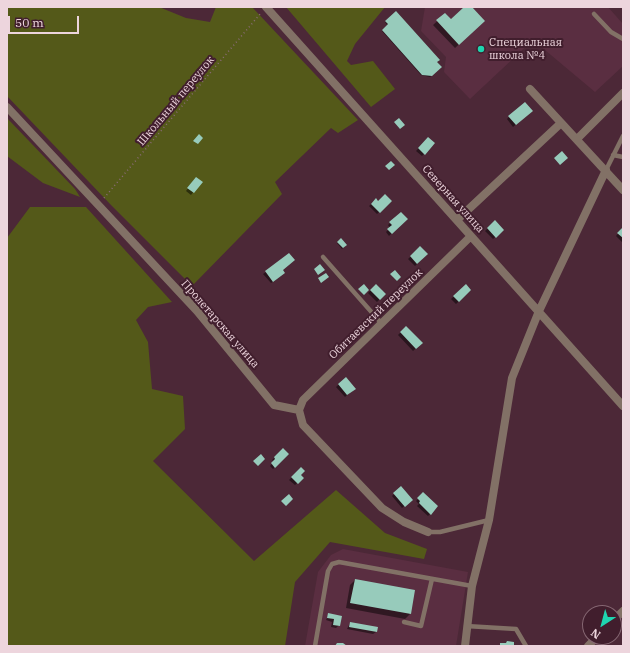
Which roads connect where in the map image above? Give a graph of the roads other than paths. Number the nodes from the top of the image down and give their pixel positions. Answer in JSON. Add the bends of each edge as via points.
{"nodes":[{"id":1,"x":264,"y":10,"type":"edge"},
{"id":2,"x":594,"y":14,"type":"dead end"},
{"id":3,"x":623,"y":39,"type":"edge"},
{"id":4,"x":530,"y":90,"type":"dead end"},
{"id":5,"x":623,"y":93,"type":"edge"},
{"id":6,"x":7,"y":107,"type":"edge"},
{"id":7,"x":561,"y":123,"type":"junction"},
{"id":8,"x":623,"y":136,"type":"edge"},
{"id":9,"x":576,"y":139,"type":"junction"},
{"id":10,"x":613,"y":155,"type":"junction"},
{"id":11,"x":623,"y":157,"type":"edge"},
{"id":12,"x":606,"y":170,"type":"junction"},
{"id":13,"x":623,"y":190,"type":"edge"},
{"id":14,"x":457,"y":220,"type":"junction"},
{"id":15,"x":471,"y":236,"type":"junction"},
{"id":16,"x":323,"y":257,"type":"dead end"},
{"id":17,"x":539,"y":311,"type":"junction"},
{"id":18,"x":382,"y":324,"type":"junction"},
{"id":19,"x":623,"y":406,"type":"edge"},
{"id":20,"x":299,"y":410,"type":"junction"},
{"id":21,"x":489,"y":520,"type":"junction"},
{"id":22,"x":428,"y":532,"type":"joint"},
{"id":23,"x":432,"y":579,"type":"junction"},
{"id":24,"x":472,"y":586,"type":"junction"},
{"id":25,"x":404,"y":622,"type":"dead end"},
{"id":26,"x":466,"y":626,"type":"junction"},
{"id":27,"x":315,"y":646,"type":"edge"},
{"id":28,"x":465,"y":646,"type":"edge"},
{"id":29,"x":526,"y":646,"type":"edge"}],
"edges":[{"from":1,"to":14,"type":"street","name":"Северная улица"},
{"from":2,"to":3,"type":"lane","via":[[611,32]]},
{"from":4,"to":7,"type":"street"},
{"from":5,"to":9,"type":"street"},
{"from":6,"to":20,"type":"street","name":"Пролетарская улица","via":[[197,311],[274,405]]},
{"from":7,"to":9,"type":"street"},
{"from":7,"to":14,"type":"street"},
{"from":8,"to":10,"type":"lane"},
{"from":9,"to":12,"type":"street"},
{"from":10,"to":11,"type":"lane"},
{"from":10,"to":12,"type":"lane"},
{"from":12,"to":13,"type":"street"},
{"from":12,"to":17,"type":"street"},
{"from":14,"to":15,"type":"street","name":"Северная улица"},
{"from":15,"to":17,"type":"street","name":"Северная улица"},
{"from":15,"to":18,"type":"street","name":"Обитаевский переулок"},
{"from":16,"to":18,"type":"lane"},
{"from":17,"to":19,"type":"street","name":"Северная улица"},
{"from":17,"to":21,"type":"street","via":[[512,378]]},
{"from":18,"to":20,"type":"street","name":"Обитаевский переулок","via":[[303,400]]},
{"from":20,"to":22,"type":"street","via":[[303,425],[382,508],[404,522]]},
{"from":21,"to":22,"type":"lane","via":[[440,532]]},
{"from":21,"to":24,"type":"street"},
{"from":23,"to":24,"type":"lane"},
{"from":23,"to":25,"type":"lane","via":[[421,626]]},
{"from":23,"to":27,"type":"lane","via":[[339,562],[332,564],[328,571]]},
{"from":24,"to":26,"type":"street"},
{"from":26,"to":28,"type":"street"},
{"from":26,"to":29,"type":"lane","via":[[516,629]]}]}
